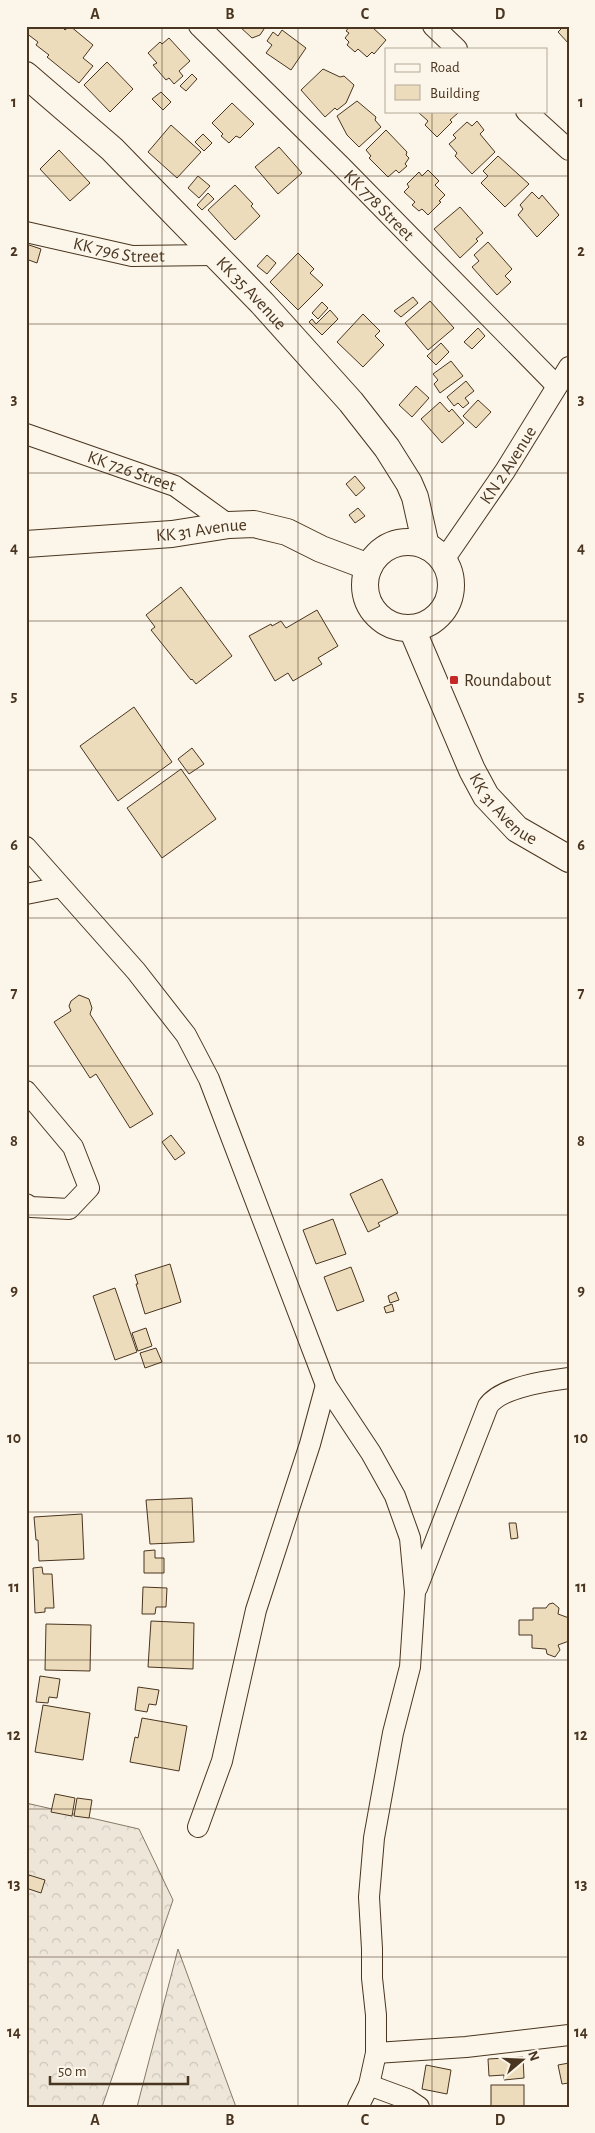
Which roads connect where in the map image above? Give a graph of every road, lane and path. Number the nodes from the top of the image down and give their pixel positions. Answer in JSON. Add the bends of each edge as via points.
{"nodes":[{"id":1,"x":199,"y":26,"type":"edge"},
{"id":2,"x":433,"y":26,"type":"edge"},
{"id":3,"x":456,"y":48,"type":"edge"},
{"id":4,"x":26,"y":75,"type":"edge"},
{"id":5,"x":527,"y":112,"type":"edge"},
{"id":6,"x":569,"y":150,"type":"edge"},
{"id":7,"x":26,"y":232,"type":"edge"},
{"id":8,"x":213,"y":255,"type":"junction"},
{"id":9,"x":569,"y":367,"type":"edge"},
{"id":10,"x":557,"y":386,"type":"junction"},
{"id":11,"x":26,"y":434,"type":"edge"},
{"id":12,"x":230,"y":525,"type":"junction"},
{"id":13,"x":26,"y":544,"type":"edge"},
{"id":14,"x":435,"y":553,"type":"junction"},
{"id":15,"x":369,"y":567,"type":"junction"},
{"id":16,"x":412,"y":629,"type":"junction"},
{"id":17,"x":26,"y":846,"type":"edge"},
{"id":18,"x":569,"y":859,"type":"edge"},
{"id":19,"x":61,"y":887,"type":"junction"},
{"id":20,"x":26,"y":894,"type":"edge"},
{"id":21,"x":26,"y":1091,"type":"edge"},
{"id":22,"x":26,"y":1204,"type":"edge"},
{"id":23,"x":569,"y":1378,"type":"edge"},
{"id":24,"x":326,"y":1385,"type":"junction"},
{"id":25,"x":415,"y":1592,"type":"junction"},
{"id":26,"x":198,"y":1827,"type":"dead end"},
{"id":27,"x":569,"y":2035,"type":"edge"},
{"id":28,"x":376,"y":2053,"type":"junction"},
{"id":29,"x":368,"y":2085,"type":"junction"},
{"id":30,"x":358,"y":2107,"type":"edge"},
{"id":31,"x":419,"y":2107,"type":"edge"}],
"edges":[{"from":1,"to":10,"type":"street","name":"KK 778 Street"},
{"from":2,"to":3,"type":"street"},
{"from":4,"to":8,"type":"main road","name":"KK 35 Avenue","via":[[112,150]]},
{"from":5,"to":6,"type":"street"},
{"from":7,"to":8,"type":"street","name":"KK 796 Street","via":[[132,256]]},
{"from":8,"to":14,"type":"main road","name":"KK 35 Avenue","via":[[262,303],[382,441],[409,483]]},
{"from":9,"to":10,"type":"street","name":"KN 2 Avenue"},
{"from":10,"to":14,"type":"street","name":"KN 2 Avenue","via":[[505,471]]},
{"from":11,"to":12,"type":"street","name":"KK 726 Street","via":[[175,486]]},
{"from":12,"to":13,"type":"main road","name":"KK 31 Avenue","via":[[172,534]]},
{"from":12,"to":15,"type":"main road","name":"KK 31 Avenue","via":[[273,527]]},
{"from":14,"to":15,"type":"main road","via":[[404,542],[393,544],[383,550]]},
{"from":14,"to":16,"type":"main road","via":[[449,571],[451,582],[447,604],[433,621]]},
{"from":15,"to":16,"type":"main road","via":[[364,589],[372,610],[389,625]]},
{"from":16,"to":18,"type":"main road","name":"KK 31 Avenue","via":[[486,796],[517,829]]},
{"from":17,"to":19,"type":"street"},
{"from":19,"to":20,"type":"street"},
{"from":19,"to":24,"type":"street","via":[[136,971],[186,1035],[209,1078]]},
{"from":21,"to":22,"type":"street","via":[[73,1147],[89,1188],[69,1209]]},
{"from":23,"to":25,"type":"street","via":[[540,1382],[494,1398],[488,1406]]},
{"from":24,"to":25,"type":"street","via":[[371,1453],[398,1503],[410,1538]]},
{"from":24,"to":26,"type":"street","via":[[256,1610],[222,1761]]},
{"from":25,"to":28,"type":"street","via":[[410,1667],[392,1733],[374,1838],[369,1897]]},
{"from":27,"to":28,"type":"street"},
{"from":28,"to":29,"type":"street"},
{"from":29,"to":30,"type":"street"},
{"from":29,"to":31,"type":"street"}]}
